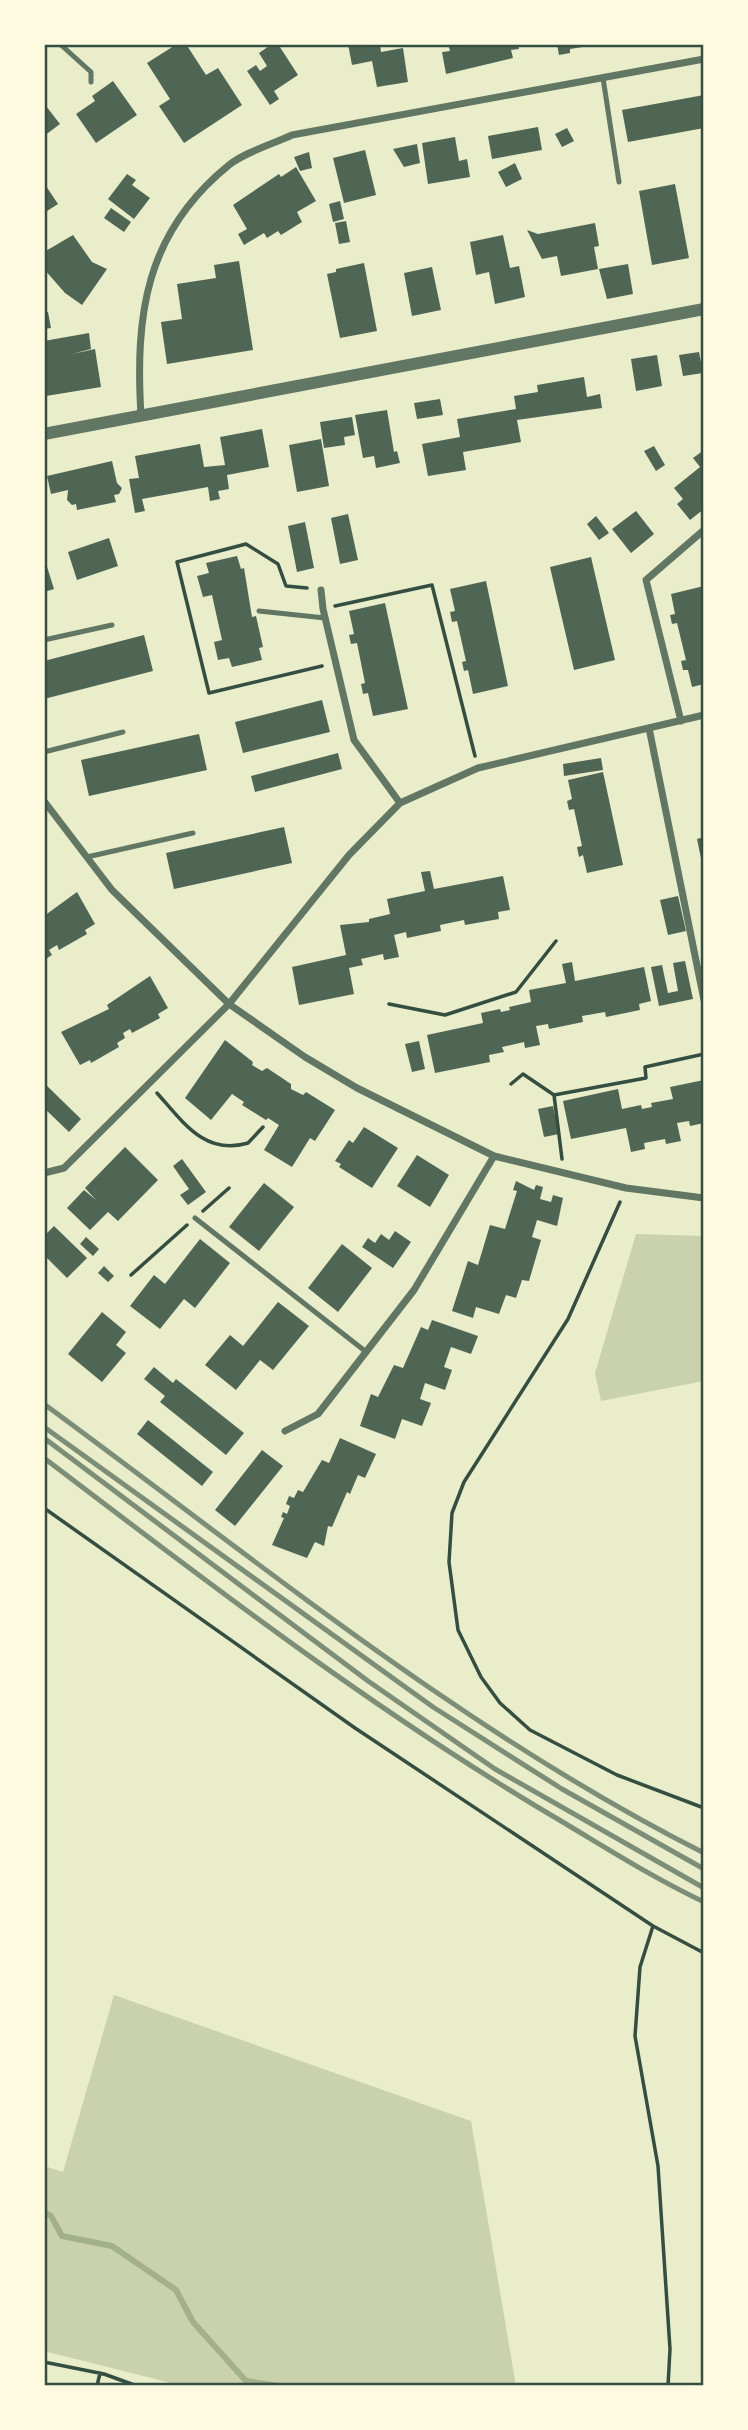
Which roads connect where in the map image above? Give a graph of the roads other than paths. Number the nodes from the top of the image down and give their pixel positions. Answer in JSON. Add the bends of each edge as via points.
{"nodes":[{"id":1,"x":60,"y":44,"type":"edge"},
{"id":2,"x":704,"y":59,"type":"edge"},
{"id":3,"x":603,"y":78,"type":"junction"},
{"id":4,"x":90,"y":82,"type":"dead end"},
{"id":5,"x":619,"y":182,"type":"dead end"},
{"id":6,"x":704,"y":309,"type":"edge"},
{"id":7,"x":141,"y":416,"type":"junction"},
{"id":8,"x":44,"y":434,"type":"edge"},
{"id":9,"x":704,"y":530,"type":"edge"},
{"id":10,"x":321,"y":590,"type":"road end"},
{"id":11,"x":259,"y":611,"type":"dead end"},
{"id":12,"x":325,"y":618,"type":"junction"},
{"id":13,"x":112,"y":625,"type":"dead end"},
{"id":14,"x":44,"y":640,"type":"edge"},
{"id":15,"x":704,"y":715,"type":"edge"},
{"id":16,"x":681,"y":721,"type":"junction"},
{"id":17,"x":649,"y":728,"type":"junction"},
{"id":18,"x":123,"y":732,"type":"dead end"},
{"id":19,"x":44,"y":752,"type":"edge"},
{"id":20,"x":44,"y":801,"type":"edge"},
{"id":21,"x":400,"y":803,"type":"junction"},
{"id":22,"x":193,"y":833,"type":"dead end"},
{"id":23,"x":87,"y":857,"type":"junction"},
{"id":24,"x":704,"y":1000,"type":"edge"},
{"id":25,"x":229,"y":1004,"type":"junction"},
{"id":26,"x":494,"y":1156,"type":"junction"},
{"id":27,"x":44,"y":1173,"type":"edge"},
{"id":28,"x":704,"y":1198,"type":"edge"},
{"id":29,"x":195,"y":1218,"type":"road end"},
{"id":30,"x":365,"y":1351,"type":"junction"},
{"id":31,"x":285,"y":1431,"type":"dead end"}],
"edges":[{"from":1,"to":4,"type":"lane","via":[[91,72]]},
{"from":2,"to":3,"type":"street"},
{"from":3,"to":5,"type":"lane"},
{"from":3,"to":7,"type":"street","via":[[292,135],[230,164],[190,205],[169,236],[152,276],[143,303],[137,356]]},
{"from":6,"to":7,"type":"street"},
{"from":7,"to":8,"type":"street"},
{"from":9,"to":16,"type":"street","via":[[646,580]]},
{"from":10,"to":12,"type":"street"},
{"from":11,"to":12,"type":"lane"},
{"from":12,"to":21,"type":"street","via":[[354,740]]},
{"from":13,"to":14,"type":"lane"},
{"from":15,"to":16,"type":"street"},
{"from":16,"to":17,"type":"street"},
{"from":17,"to":21,"type":"street","via":[[478,768]]},
{"from":17,"to":24,"type":"street"},
{"from":18,"to":19,"type":"lane"},
{"from":20,"to":23,"type":"street"},
{"from":21,"to":25,"type":"street","via":[[349,855]]},
{"from":22,"to":23,"type":"lane"},
{"from":23,"to":25,"type":"street","via":[[112,890]]},
{"from":25,"to":26,"type":"street","via":[[357,1088]]},
{"from":25,"to":27,"type":"street","via":[[64,1167]]},
{"from":26,"to":28,"type":"street","via":[[626,1188]]},
{"from":26,"to":30,"type":"street","via":[[414,1290]]},
{"from":29,"to":30,"type":"lane"},
{"from":30,"to":31,"type":"street","via":[[318,1414]]}]}
